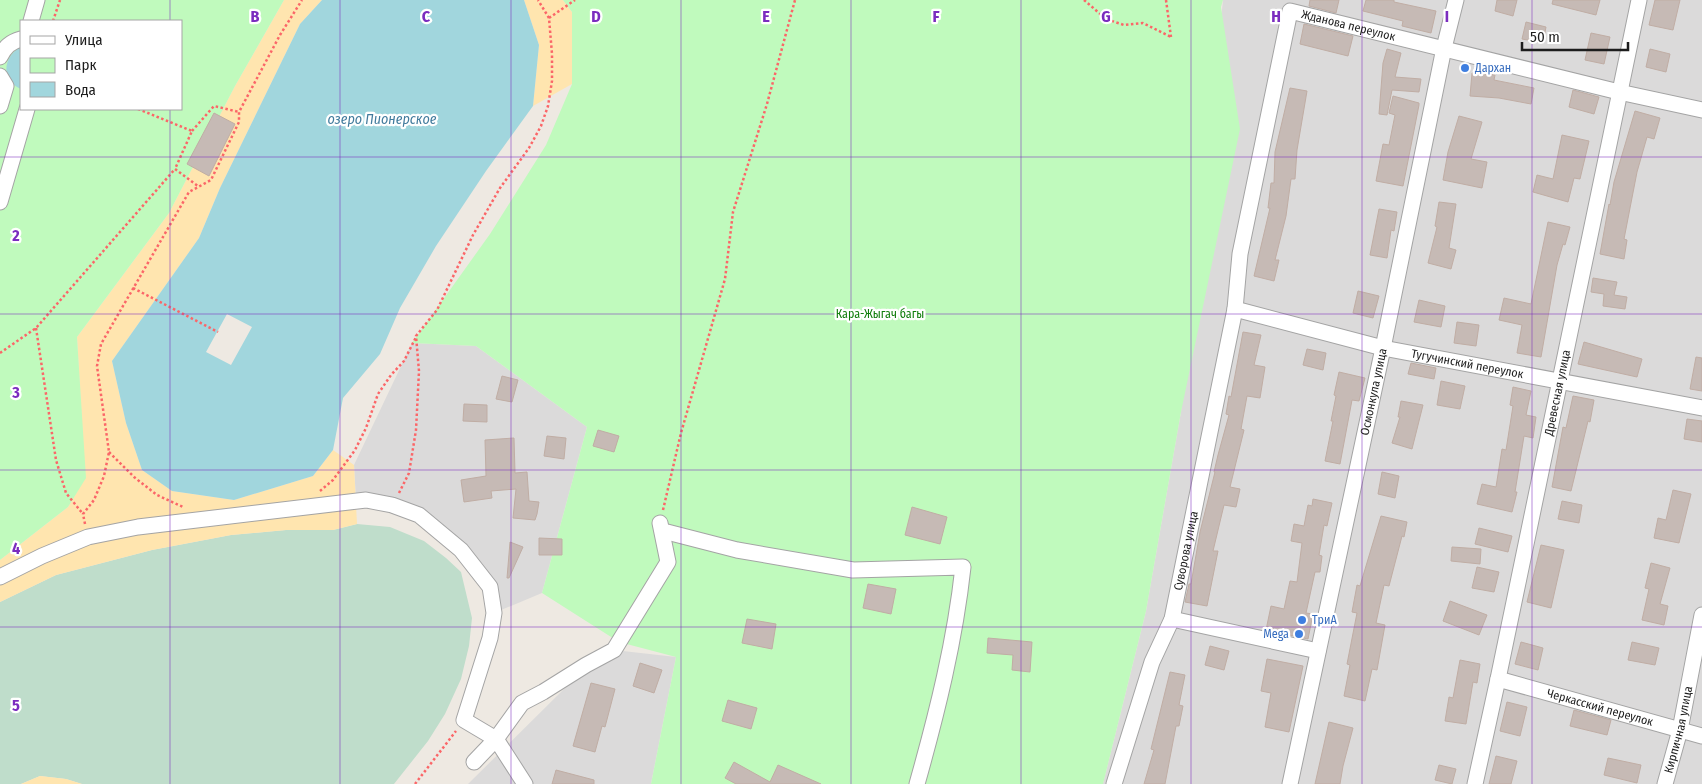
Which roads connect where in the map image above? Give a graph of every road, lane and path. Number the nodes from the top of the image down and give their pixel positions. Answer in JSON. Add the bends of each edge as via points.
{"nodes":[{"id":1,"x":37,"y":0,"type":"edge"},
{"id":2,"x":60,"y":0,"type":"edge"},
{"id":3,"x":302,"y":0,"type":"edge"},
{"id":4,"x":538,"y":0,"type":"edge"},
{"id":5,"x":575,"y":0,"type":"edge"},
{"id":6,"x":795,"y":0,"type":"edge"},
{"id":7,"x":1084,"y":0,"type":"edge"},
{"id":8,"x":1166,"y":0,"type":"edge"},
{"id":9,"x":1456,"y":0,"type":"edge"},
{"id":10,"x":1638,"y":0,"type":"edge"},
{"id":11,"x":549,"y":18,"type":"junction"},
{"id":12,"x":31,"y":20,"type":"edge"},
{"id":13,"x":53,"y":20,"type":"edge"},
{"id":14,"x":20,"y":39,"type":"edge"},
{"id":15,"x":1444,"y":48,"type":"junction"},
{"id":16,"x":0,"y":57,"type":"edge"},
{"id":17,"x":0,"y":76,"type":"edge"},
{"id":18,"x":1619,"y":92,"type":"junction"},
{"id":19,"x":0,"y":106,"type":"edge"},
{"id":20,"x":27,"y":110,"type":"edge"},
{"id":21,"x":140,"y":110,"type":"edge"},
{"id":22,"x":1702,"y":110,"type":"edge"},
{"id":23,"x":240,"y":112,"type":"junction"},
{"id":24,"x":192,"y":131,"type":"junction"},
{"id":25,"x":175,"y":168,"type":"junction"},
{"id":26,"x":198,"y":187,"type":"junction"},
{"id":27,"x":0,"y":202,"type":"edge"},
{"id":28,"x":133,"y":288,"type":"junction"},
{"id":29,"x":1235,"y":309,"type":"junction"},
{"id":30,"x":36,"y":328,"type":"junction"},
{"id":31,"x":218,"y":332,"type":"dead end"},
{"id":32,"x":416,"y":336,"type":"junction"},
{"id":33,"x":1383,"y":348,"type":"junction"},
{"id":34,"x":0,"y":352,"type":"edge"},
{"id":35,"x":1559,"y":381,"type":"junction"},
{"id":36,"x":1702,"y":408,"type":"edge"},
{"id":37,"x":109,"y":452,"type":"junction"},
{"id":38,"x":392,"y":505,"type":"junction"},
{"id":39,"x":183,"y":507,"type":"dead end"},
{"id":40,"x":302,"y":507,"type":"junction"},
{"id":41,"x":83,"y":514,"type":"junction"},
{"id":42,"x":663,"y":528,"type":"junction"},
{"id":43,"x":88,"y":538,"type":"junction"},
{"id":44,"x":0,"y":577,"type":"edge"},
{"id":45,"x":1702,"y":615,"type":"edge"},
{"id":46,"x":1172,"y":619,"type":"junction"},
{"id":47,"x":1318,"y":651,"type":"junction"},
{"id":48,"x":1498,"y":678,"type":"junction"},
{"id":49,"x":464,"y":720,"type":"junction"},
{"id":50,"x":1680,"y":730,"type":"junction"},
{"id":51,"x":1702,"y":736,"type":"edge"},
{"id":52,"x":496,"y":739,"type":"junction"},
{"id":53,"x":474,"y":762,"type":"dead end"},
{"id":54,"x":415,"y":784,"type":"edge"},
{"id":55,"x":524,"y":784,"type":"edge"},
{"id":56,"x":917,"y":784,"type":"edge"},
{"id":57,"x":1114,"y":784,"type":"edge"},
{"id":58,"x":1290,"y":784,"type":"edge"},
{"id":59,"x":1475,"y":784,"type":"edge"},
{"id":60,"x":1665,"y":784,"type":"edge"}],
"edges":[{"from":1,"to":12,"type":"street"},
{"from":2,"to":13,"type":"path"},
{"from":3,"to":23,"type":"path"},
{"from":4,"to":11,"type":"path"},
{"from":5,"to":11,"type":"path"},
{"from":6,"to":42,"type":"path","via":[[733,212],[725,279],[681,433]]},
{"from":7,"to":8,"type":"path","via":[[1106,19],[1124,25],[1143,24],[1171,37]]},
{"from":9,"to":15,"type":"street","name":"Осмонкула улица"},
{"from":10,"to":18,"type":"street","name":"Древесная улица"},
{"from":11,"to":32,"type":"path","via":[[552,81],[548,106],[540,126],[472,235],[437,310]]},
{"from":14,"to":16,"type":"street","via":[[6,47]]},
{"from":15,"to":18,"type":"street","name":"Жданова переулок"},
{"from":15,"to":29,"type":"street","name":"Жданова переулок","via":[[1290,11],[1240,254]]},
{"from":15,"to":33,"type":"street","name":"Осмонкула улица"},
{"from":17,"to":19,"type":"street","via":[[6,86]]},
{"from":18,"to":22,"type":"street","name":"Жданова переулок"},
{"from":18,"to":35,"type":"street","name":"Древесная улица"},
{"from":20,"to":27,"type":"street"},
{"from":21,"to":24,"type":"path"},
{"from":23,"to":24,"type":"path","via":[[214,106]]},
{"from":23,"to":26,"type":"path","via":[[239,122],[211,180]]},
{"from":24,"to":25,"type":"path"},
{"from":25,"to":26,"type":"path"},
{"from":25,"to":30,"type":"path"},
{"from":26,"to":28,"type":"path","via":[[189,192]]},
{"from":28,"to":31,"type":"path"},
{"from":28,"to":37,"type":"path","via":[[101,344],[97,366]]},
{"from":29,"to":33,"type":"street","name":"Тугучинский переулок"},
{"from":29,"to":46,"type":"street","name":"Суворова улица"},
{"from":30,"to":34,"type":"path"},
{"from":30,"to":41,"type":"path","via":[[56,460],[66,493]]},
{"from":32,"to":38,"type":"path","via":[[419,371],[416,430],[409,472]]},
{"from":32,"to":40,"type":"path","via":[[404,362],[378,394],[355,450],[333,480]]},
{"from":33,"to":35,"type":"street","name":"Тугучинский переулок"},
{"from":33,"to":47,"type":"street","name":"Осмонкула улица"},
{"from":35,"to":36,"type":"street","name":"Тугучинский переулок"},
{"from":35,"to":48,"type":"street","name":"Древесная улица"},
{"from":37,"to":39,"type":"path","via":[[157,495]]},
{"from":37,"to":41,"type":"path","via":[[94,500]]},
{"from":38,"to":40,"type":"street","via":[[366,500]]},
{"from":38,"to":49,"type":"street","via":[[419,515],[461,550],[490,587],[494,613],[490,638]]},
{"from":40,"to":43,"type":"street","via":[[138,527]]},
{"from":41,"to":43,"type":"path"},
{"from":42,"to":52,"type":"street","via":[[668,562],[614,650],[522,703]]},
{"from":42,"to":56,"type":"street","via":[[737,550],[852,570],[963,567],[959,607]]},
{"from":43,"to":44,"type":"street"},
{"from":45,"to":50,"type":"street","name":"Кирпичная улица"},
{"from":46,"to":47,"type":"street"},
{"from":46,"to":57,"type":"street","name":"Суворова улица","via":[[1152,662]]},
{"from":47,"to":58,"type":"street","name":"Осмонкула улица"},
{"from":48,"to":50,"type":"street","name":"Черкасский переулок"},
{"from":48,"to":59,"type":"street","name":"Древесная улица"},
{"from":49,"to":52,"type":"street"},
{"from":49,"to":54,"type":"path"},
{"from":50,"to":51,"type":"street","name":"Черкасский переулок"},
{"from":50,"to":60,"type":"street","name":"Кирпичная улица"},
{"from":52,"to":53,"type":"street"},
{"from":52,"to":55,"type":"street"}]}
